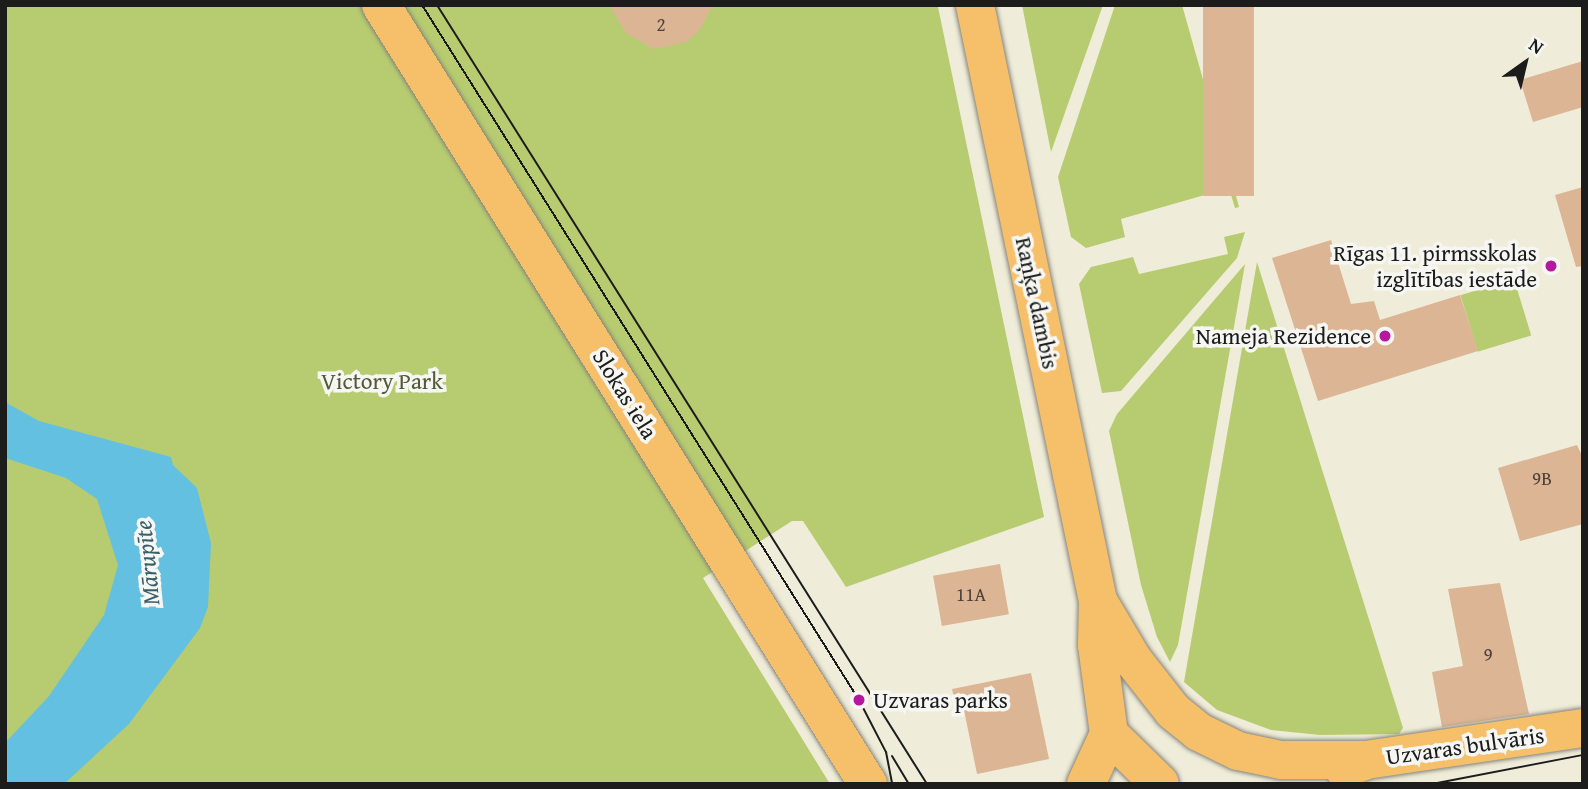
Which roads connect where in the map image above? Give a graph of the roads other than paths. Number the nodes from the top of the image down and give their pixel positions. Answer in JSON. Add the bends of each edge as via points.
{"nodes":[{"id":1,"x":381,"y":5,"type":"edge"},
{"id":2,"x":975,"y":5,"type":"edge"},
{"id":3,"x":1098,"y":601,"type":"junction"},
{"id":4,"x":1583,"y":728,"type":"edge"},
{"id":5,"x":1109,"y":734,"type":"junction"},
{"id":6,"x":1366,"y":760,"type":"junction"},
{"id":7,"x":868,"y":784,"type":"edge"},
{"id":8,"x":1086,"y":784,"type":"edge"},
{"id":9,"x":1160,"y":784,"type":"edge"},
{"id":10,"x":1310,"y":784,"type":"edge"}],
"edges":[{"from":1,"to":7,"type":"main road","name":"Slokas iela"},
{"from":2,"to":3,"type":"main road","name":"Raņķa dambis"},
{"from":3,"to":5,"type":"main road","name":"Raņķa dambis","via":[[1097,645]]},
{"from":3,"to":6,"type":"main road","name":"Raņķa dambis","via":[[1149,680],[1173,711],[1199,732],[1238,751],[1280,760]]},
{"from":4,"to":6,"type":"main road","name":"Uzvaras bulvāris"},
{"from":5,"to":8,"type":"main road"},
{"from":5,"to":9,"type":"main road"},
{"from":6,"to":10,"type":"main road","name":"Uzvaras bulvāris"}]}
